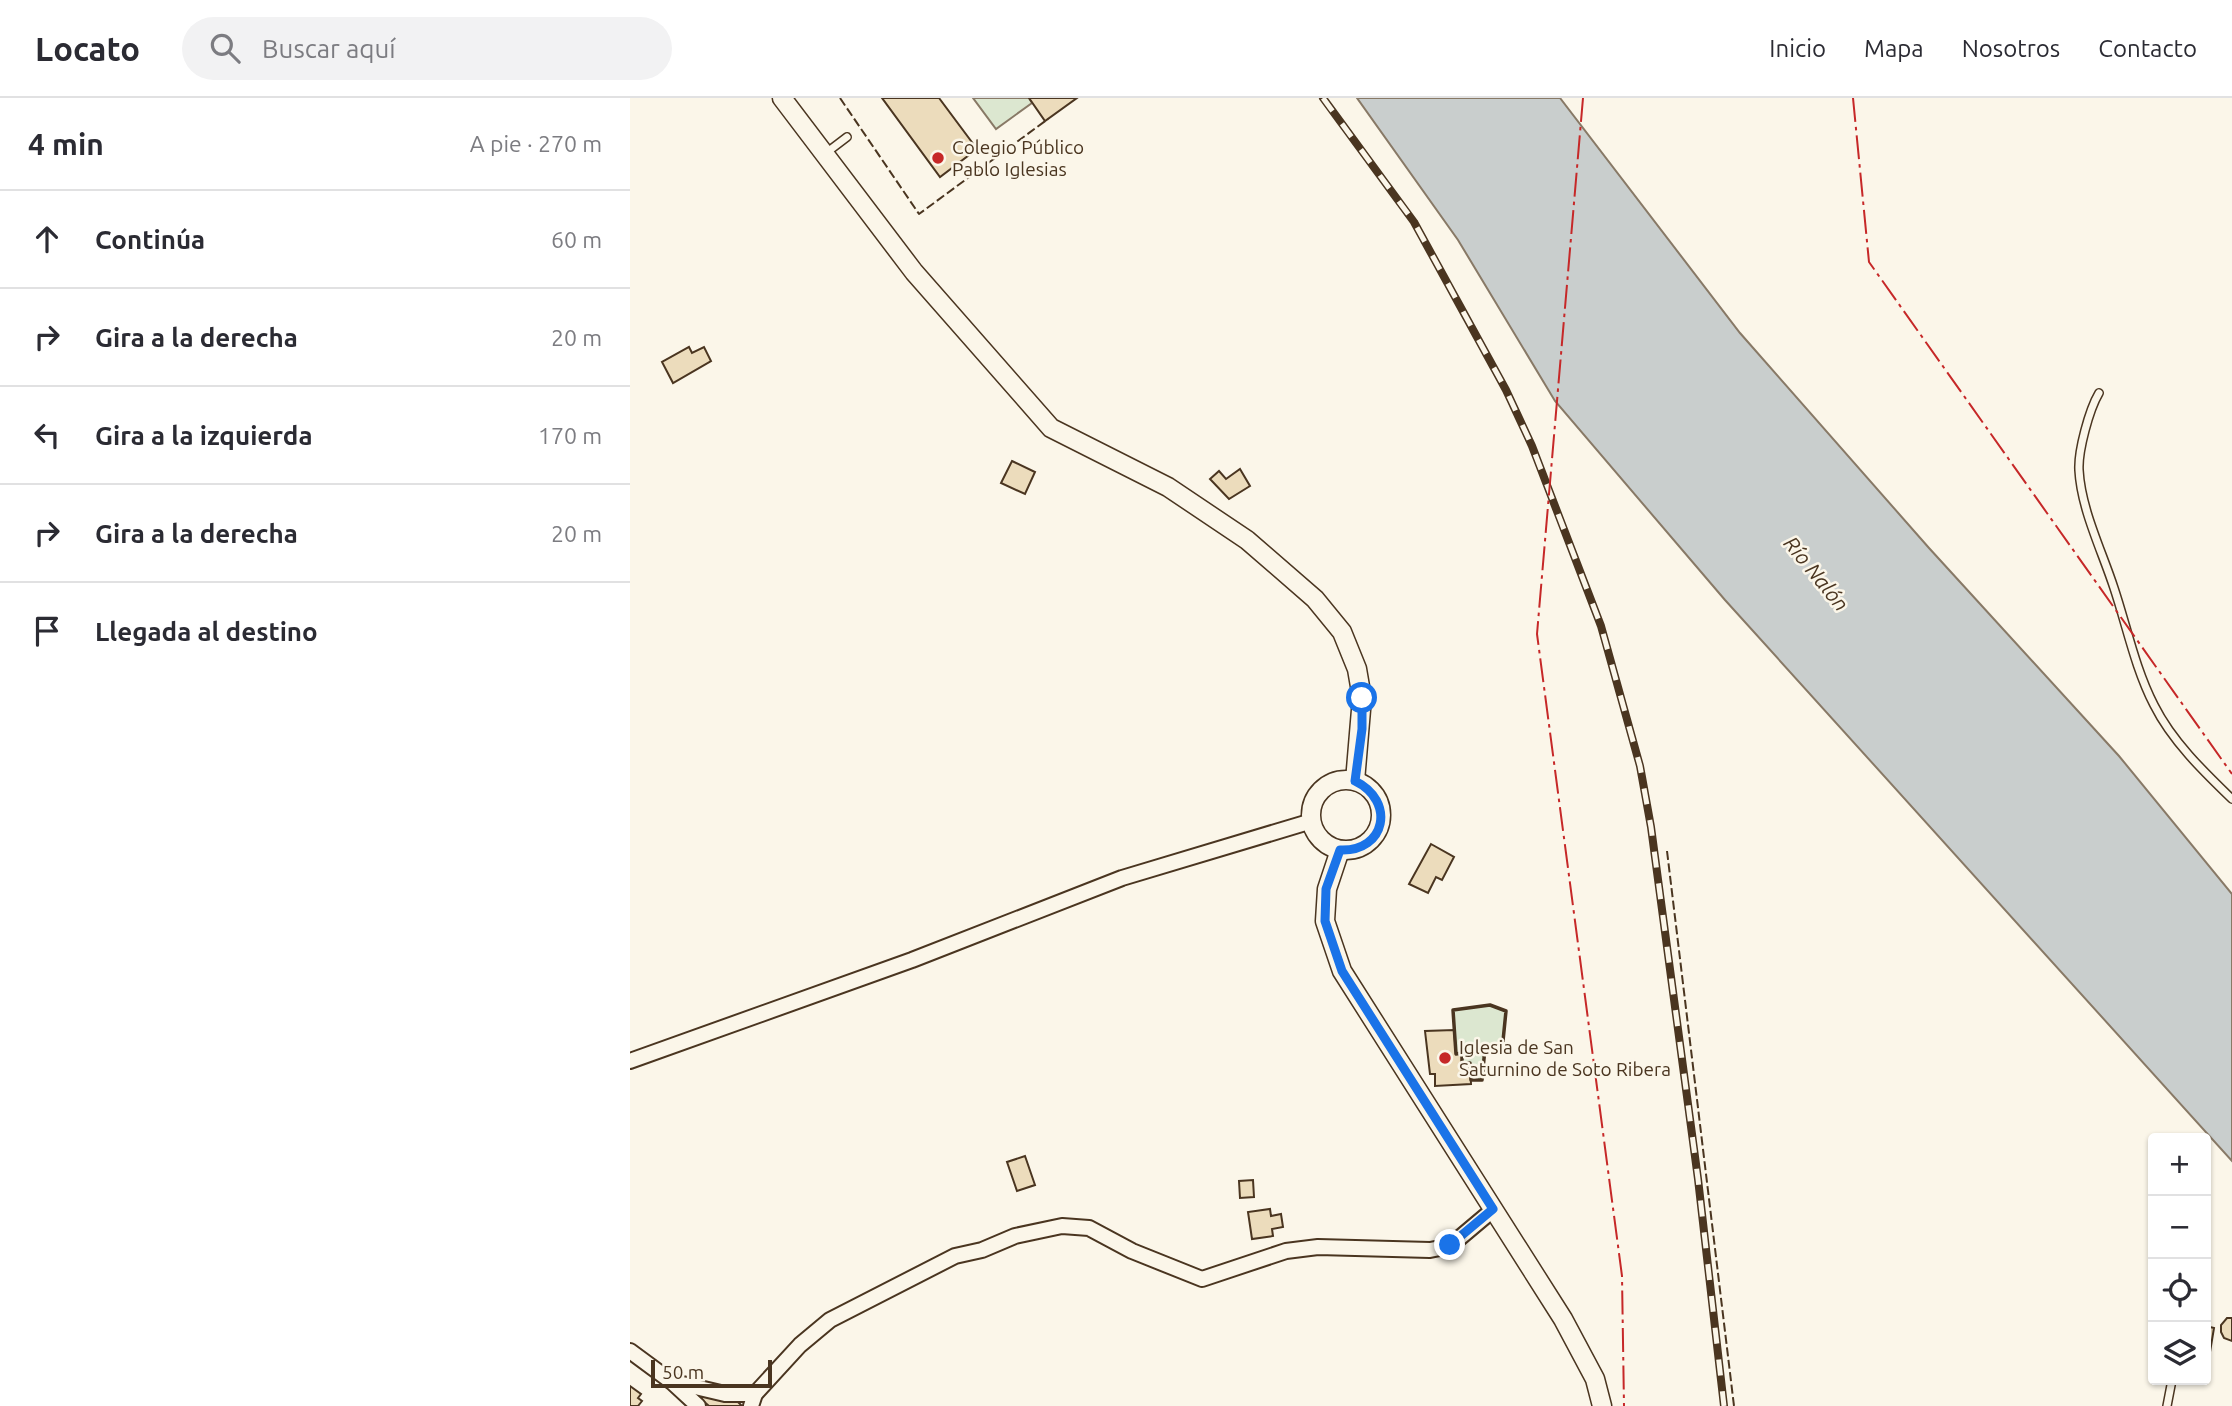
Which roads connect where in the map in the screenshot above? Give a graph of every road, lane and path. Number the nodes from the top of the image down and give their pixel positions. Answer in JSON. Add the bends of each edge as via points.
{"nodes":[{"id":1,"x":782,"y":98,"type":"edge"},
{"id":2,"x":847,"y":137,"type":"dead end"},
{"id":3,"x":825,"y":154,"type":"junction"},
{"id":4,"x":2099,"y":393,"type":"dead end"},
{"id":5,"x":1355,"y":781,"type":"junction"},
{"id":6,"x":2232,"y":799,"type":"edge"},
{"id":7,"x":1312,"y":821,"type":"junction"},
{"id":8,"x":1340,"y":850,"type":"junction"},
{"id":9,"x":630,"y":1061,"type":"edge"},
{"id":10,"x":1493,"y":1209,"type":"junction"},
{"id":11,"x":630,"y":1351,"type":"edge"},
{"id":12,"x":672,"y":1382,"type":"junction"},
{"id":13,"x":2171,"y":1385,"type":"edge"},
{"id":14,"x":753,"y":1400,"type":"edge"},
{"id":15,"x":698,"y":1406,"type":"edge"},
{"id":16,"x":1602,"y":1406,"type":"edge"},
{"id":17,"x":2168,"y":1406,"type":"edge"}],
"edges":[{"from":1,"to":3,"type":"street"},
{"from":2,"to":3,"type":"lane"},
{"from":3,"to":5,"type":"street","via":[[915,272],[1052,428],[1168,487],[1247,540],[1315,599],[1342,632],[1357,669],[1362,708]]},
{"from":4,"to":6,"type":"lane","via":[[2091,407],[2079,467],[2082,495],[2129,640],[2154,706],[2179,744]]},
{"from":5,"to":7,"type":"street","via":[[1325,788],[1312,808]]},
{"from":5,"to":8,"type":"street","via":[[1373,792],[1379,802],[1380,826],[1365,845]]},
{"from":7,"to":8,"type":"street","via":[[1323,842]]},
{"from":7,"to":9,"type":"street","via":[[1122,878],[912,960]]},
{"from":8,"to":10,"type":"street","via":[[1326,889],[1325,921],[1342,971]]},
{"from":10,"to":14,"type":"street","via":[[1450,1245],[1430,1250],[1318,1247],[1286,1251],[1202,1279],[1089,1228],[1062,1226],[1015,1236],[955,1256],[830,1320],[800,1346]]},
{"from":10,"to":16,"type":"street","via":[[1563,1318],[1595,1379]]},
{"from":11,"to":12,"type":"street"},
{"from":12,"to":14,"type":"street"},
{"from":12,"to":15,"type":"street"},
{"from":13,"to":17,"type":"lane"}]}
